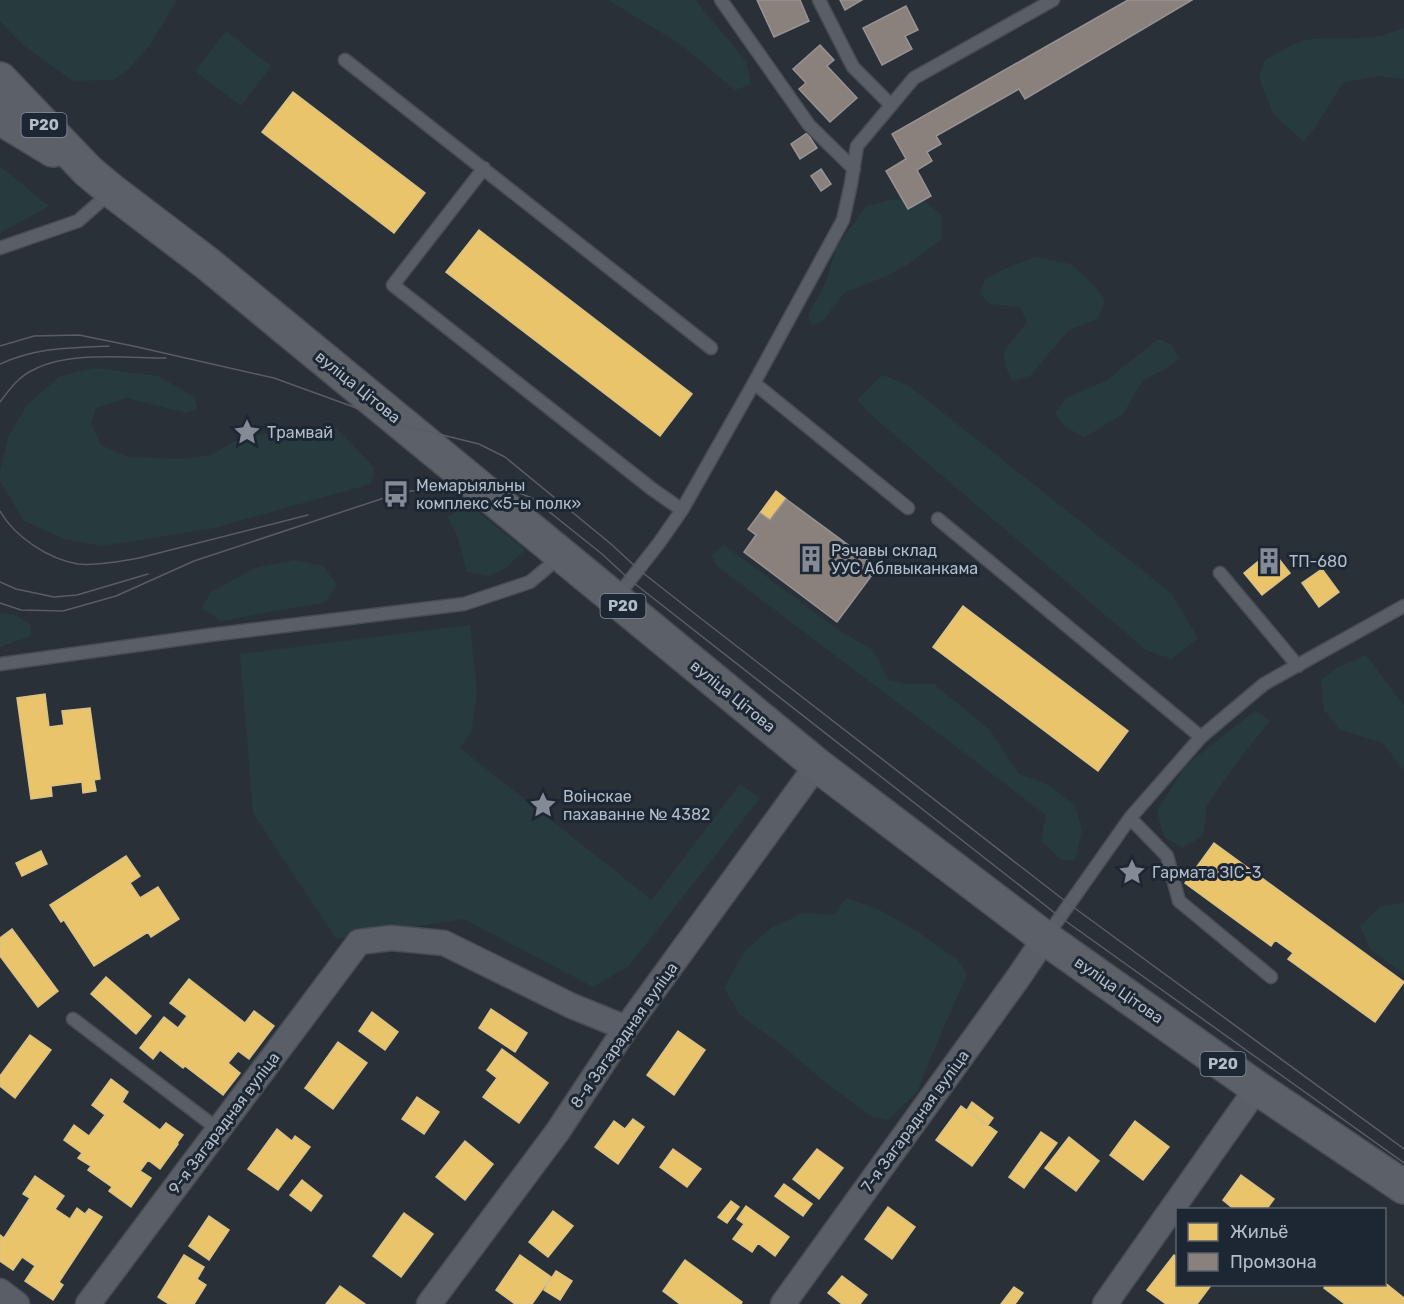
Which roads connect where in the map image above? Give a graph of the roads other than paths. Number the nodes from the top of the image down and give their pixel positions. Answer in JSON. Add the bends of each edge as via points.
{"nodes":[{"id":1,"x":721,"y":0,"type":"edge"},
{"id":2,"x":819,"y":0,"type":"edge"},
{"id":3,"x":1053,"y":0,"type":"edge"},
{"id":4,"x":345,"y":60,"type":"dead end"},
{"id":5,"x":0,"y":79,"type":"edge"},
{"id":6,"x":891,"y":105,"type":"junction"},
{"id":7,"x":0,"y":118,"type":"edge"},
{"id":8,"x":484,"y":168,"type":"junction"},
{"id":9,"x":854,"y":169,"type":"junction"},
{"id":10,"x":100,"y":181,"type":"junction"},
{"id":11,"x":0,"y":248,"type":"edge"},
{"id":12,"x":711,"y":348,"type":"dead end"},
{"id":13,"x":754,"y":383,"type":"junction"},
{"id":14,"x":908,"y":508,"type":"dead end"},
{"id":15,"x":682,"y":510,"type":"junction"},
{"id":16,"x":938,"y":519,"type":"dead end"},
{"id":17,"x":562,"y":555,"type":"junction"},
{"id":18,"x":1220,"y":573,"type":"dead end"},
{"id":19,"x":615,"y":599,"type":"junction"},
{"id":20,"x":1404,"y":606,"type":"edge"},
{"id":21,"x":0,"y":664,"type":"edge"},
{"id":22,"x":1298,"y":666,"type":"junction"},
{"id":23,"x":1202,"y":737,"type":"junction"},
{"id":24,"x":818,"y":765,"type":"junction"},
{"id":25,"x":1130,"y":818,"type":"junction"},
{"id":26,"x":1045,"y":938,"type":"junction"},
{"id":27,"x":1271,"y":976,"type":"dead end"},
{"id":28,"x":73,"y":1019,"type":"dead end"},
{"id":29,"x":626,"y":1028,"type":"junction"},
{"id":30,"x":1257,"y":1088,"type":"junction"},
{"id":31,"x":219,"y":1130,"type":"junction"},
{"id":32,"x":1404,"y":1187,"type":"edge"},
{"id":33,"x":0,"y":1291,"type":"edge"},
{"id":34,"x":18,"y":1304,"type":"edge"},
{"id":35,"x":88,"y":1304,"type":"edge"},
{"id":36,"x":429,"y":1304,"type":"edge"},
{"id":37,"x":783,"y":1304,"type":"edge"},
{"id":38,"x":1105,"y":1304,"type":"edge"}],
"edges":[{"from":1,"to":9,"type":"lane","via":[[808,125]]},
{"from":2,"to":6,"type":"lane","via":[[853,67]]},
{"from":3,"to":6,"type":"lane","via":[[914,78]]},
{"from":4,"to":8,"type":"lane"},
{"from":5,"to":10,"type":"main road","name":"вуліца Цітова","number":"Р20"},
{"from":6,"to":9,"type":"lane","via":[[857,146]]},
{"from":7,"to":10,"type":"main road","name":"вуліца Цітова","number":"Р20"},
{"from":8,"to":12,"type":"lane"},
{"from":8,"to":15,"type":"lane","via":[[393,285]]},
{"from":9,"to":13,"type":"lane","via":[[843,220]]},
{"from":10,"to":11,"type":"lane","via":[[78,221]]},
{"from":10,"to":17,"type":"main road","name":"вуліца Цітова","number":"Р20","via":[[208,264]]},
{"from":13,"to":14,"type":"lane"},
{"from":13,"to":15,"type":"lane"},
{"from":15,"to":19,"type":"lane"},
{"from":16,"to":23,"type":"lane"},
{"from":17,"to":19,"type":"main road","name":"вуліца Цітова","number":"Р20"},
{"from":17,"to":21,"type":"lane","via":[[530,582],[464,604]]},
{"from":18,"to":22,"type":"lane"},
{"from":19,"to":24,"type":"main road","name":"вуліца Цітова","number":"Р20"},
{"from":20,"to":22,"type":"lane"},
{"from":22,"to":23,"type":"lane","via":[[1264,684]]},
{"from":23,"to":25,"type":"lane"},
{"from":24,"to":26,"type":"main road","name":"вуліца Цітова","number":"Р20"},
{"from":24,"to":29,"type":"street","name":"8-я Загарадная вуліца"},
{"from":25,"to":26,"type":"lane"},
{"from":25,"to":27,"type":"lane","via":[[1167,856],[1179,901]]},
{"from":26,"to":30,"type":"main road","name":"вуліца Цітова","number":"Р20"},
{"from":26,"to":37,"type":"street","name":"7-я Загарадная вуліца"},
{"from":28,"to":31,"type":"lane"},
{"from":29,"to":31,"type":"street","name":"9-я Загарадная вуліца","via":[[444,943],[391,938],[359,942]]},
{"from":29,"to":36,"type":"street","name":"8-я Загарадная вуліца","via":[[558,1131]]},
{"from":30,"to":32,"type":"main road","name":"вуліца Цітова","number":"Р20"},
{"from":30,"to":38,"type":"street"},
{"from":31,"to":35,"type":"street","name":"9-я Загарадная вуліца"},
{"from":33,"to":34,"type":"street"}]}
